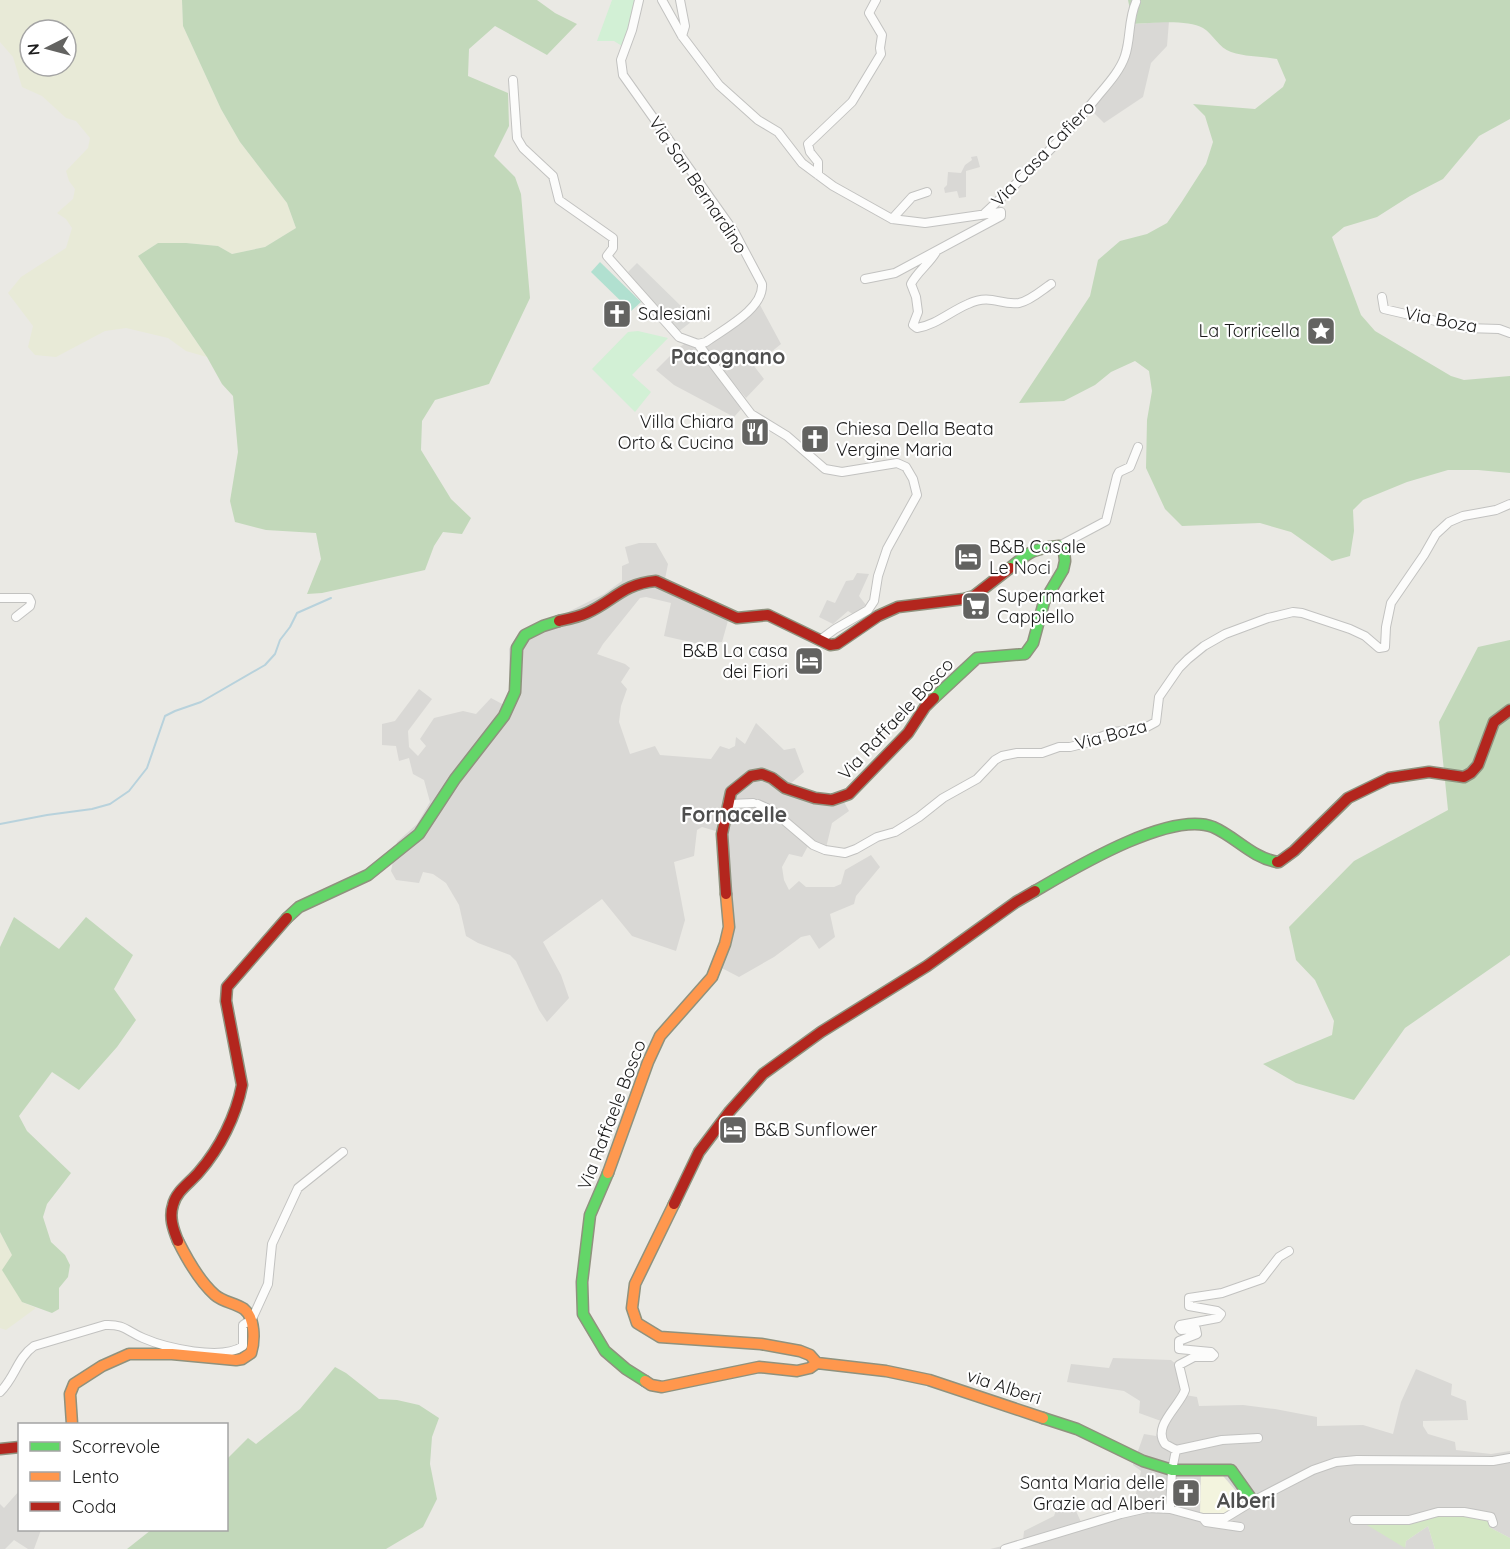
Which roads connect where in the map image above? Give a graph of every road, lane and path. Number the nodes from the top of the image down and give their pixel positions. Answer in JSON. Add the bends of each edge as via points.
{"nodes":[{"id":1,"x":639,"y":0,"type":"edge"},
{"id":2,"x":662,"y":0,"type":"edge"},
{"id":3,"x":680,"y":0,"type":"edge"},
{"id":4,"x":876,"y":0,"type":"edge"},
{"id":5,"x":1136,"y":2,"type":"dead end"},
{"id":6,"x":682,"y":36,"type":"junction"},
{"id":7,"x":513,"y":80,"type":"dead end"},
{"id":8,"x":818,"y":175,"type":"junction"},
{"id":9,"x":927,"y":192,"type":"dead end"},
{"id":10,"x":984,"y":214,"type":"junction"},
{"id":11,"x":892,"y":219,"type":"junction"},
{"id":12,"x":937,"y":251,"type":"junction"},
{"id":13,"x":865,"y":279,"type":"dead end"},
{"id":14,"x":1051,"y":284,"type":"dead end"},
{"id":15,"x":1382,"y":297,"type":"dead end"},
{"id":16,"x":1510,"y":333,"type":"edge"},
{"id":17,"x":698,"y":344,"type":"junction"},
{"id":18,"x":1138,"y":447,"type":"dead end"},
{"id":19,"x":1510,"y":504,"type":"edge"},
{"id":20,"x":1059,"y":546,"type":"junction"},
{"id":21,"x":0,"y":598,"type":"edge"},
{"id":22,"x":16,"y":617,"type":"dead end"},
{"id":23,"x":820,"y":640,"type":"junction"},
{"id":24,"x":1510,"y":710,"type":"edge"},
{"id":25,"x":728,"y":802,"type":"junction"},
{"id":26,"x":344,"y":1152,"type":"dead end"},
{"id":27,"x":1289,"y":1251,"type":"dead end"},
{"id":28,"x":252,"y":1319,"type":"junction"},
{"id":29,"x":817,"y":1363,"type":"junction"},
{"id":30,"x":0,"y":1392,"type":"edge"},
{"id":31,"x":72,"y":1423,"type":"edge"},
{"id":32,"x":1258,"y":1438,"type":"dead end"},
{"id":33,"x":18,"y":1448,"type":"edge"},
{"id":34,"x":0,"y":1449,"type":"edge"},
{"id":35,"x":1176,"y":1450,"type":"junction"},
{"id":36,"x":1510,"y":1458,"type":"edge"},
{"id":37,"x":1172,"y":1470,"type":"junction"},
{"id":38,"x":1253,"y":1501,"type":"junction"},
{"id":39,"x":1170,"y":1509,"type":"junction"},
{"id":40,"x":1203,"y":1518,"type":"junction"},
{"id":41,"x":1354,"y":1520,"type":"dead end"},
{"id":42,"x":1493,"y":1523,"type":"dead end"},
{"id":43,"x":1240,"y":1527,"type":"dead end"},
{"id":44,"x":1005,"y":1549,"type":"edge"}],
"edges":[{"from":1,"to":17,"type":"street","name":"Via San Bernardino","via":[[621,60],[623,75],[735,233],[762,284],[763,291],[754,308]]},
{"from":2,"to":6,"type":"street"},
{"from":3,"to":6,"type":"street","via":[[685,26]]},
{"from":4,"to":8,"type":"street","via":[[868,13],[882,34],[881,54],[852,102],[808,144],[818,162]]},
{"from":5,"to":10,"type":"street","name":"Via Casa Cafiero","via":[[1126,55],[1118,70],[1072,127]]},
{"from":6,"to":8,"type":"street","via":[[719,85],[758,120],[778,132],[802,163]]},
{"from":7,"to":17,"type":"street","via":[[518,138],[523,148],[553,176],[559,200],[613,238],[613,248],[607,256],[679,337]]},
{"from":8,"to":11,"type":"street"},
{"from":9,"to":11,"type":"street","via":[[912,196]]},
{"from":10,"to":11,"type":"street","via":[[925,223]]},
{"from":10,"to":12,"type":"street","name":"Via Casa Cafiero","via":[[1001,212],[1001,216]]},
{"from":12,"to":13,"type":"street","name":"Via Casa Cafiero","via":[[896,273]]},
{"from":12,"to":14,"type":"street","via":[[911,284],[918,312],[913,325],[917,328],[986,298],[1019,303]]},
{"from":15,"to":16,"type":"street","name":"Via Boza","via":[[1384,309],[1466,328]]},
{"from":17,"to":23,"type":"street","via":[[751,414],[787,436],[825,469],[842,472],[897,464],[906,467],[913,479],[917,495],[887,549],[874,601],[868,610]]},
{"from":18,"to":20,"type":"street","via":[[1130,467],[1117,476],[1106,521]]},
{"from":19,"to":25,"type":"street","name":"Via Boza","via":[[1463,516],[1436,534],[1391,603],[1385,647],[1379,648],[1350,628],[1293,612],[1240,628],[1204,646],[1179,668],[1160,697],[1156,722],[1136,731],[1113,732],[1042,753],[1002,756],[977,779],[919,817],[856,849],[825,850],[813,845],[773,811],[756,804]]},
{"from":20,"to":23,"type":"street","via":[[1027,554],[974,596],[898,607],[837,644]]},
{"from":20,"to":25,"type":"street","name":"Via Raffaele Bosco","via":[[1064,550],[1065,564],[1043,603],[1031,648],[1025,654],[977,658],[925,707],[901,741],[849,794],[832,800],[815,798],[755,774],[731,792]]},
{"from":21,"to":22,"type":"street","via":[[29,598],[30,606]]},
{"from":23,"to":28,"type":"street","via":[[768,615],[737,618],[656,581],[625,588],[587,613],[525,634],[517,648],[515,692],[504,717],[454,779],[419,834],[368,876],[299,907],[233,979],[227,987],[226,1001],[241,1096],[202,1168],[174,1201],[172,1224],[209,1288],[224,1301],[248,1311]]},
{"from":24,"to":29,"type":"street","via":[[1494,722],[1478,765],[1471,773],[1464,777],[1429,772],[1389,778],[1347,798],[1279,862],[1263,859],[1212,827],[1189,823],[1163,829],[1091,859],[1016,902],[763,1074],[699,1152],[635,1284],[632,1308],[637,1323],[660,1337],[761,1344],[810,1354]]},
{"from":25,"to":29,"type":"street","name":"Via Raffaele Bosco","via":[[723,834],[729,927],[725,944],[712,977],[660,1036],[648,1062],[591,1215],[582,1282],[583,1314],[605,1351],[651,1385],[662,1387],[759,1367],[797,1371]]},
{"from":26,"to":28,"type":"street","via":[[298,1188],[272,1244],[268,1284]]},
{"from":27,"to":35,"type":"street","via":[[1262,1279],[1222,1293],[1188,1298],[1189,1306],[1221,1314],[1179,1327],[1196,1329],[1197,1334],[1179,1341],[1179,1349],[1214,1355],[1188,1359],[1179,1365],[1185,1389],[1163,1425],[1162,1437],[1165,1444]]},
{"from":28,"to":30,"type":"street","via":[[243,1325],[243,1346],[230,1353],[168,1347],[116,1324],[88,1329],[25,1352]]},
{"from":28,"to":31,"type":"street","via":[[252,1349],[242,1359],[138,1353],[102,1366],[74,1384],[70,1394]]},
{"from":29,"to":37,"type":"street","name":"via Alberi","via":[[929,1380],[1077,1429],[1143,1461]]},
{"from":32,"to":35,"type":"street","via":[[1222,1440]]},
{"from":33,"to":34,"type":"street"},
{"from":35,"to":37,"type":"street"},
{"from":36,"to":38,"type":"street","via":[[1336,1462]]},
{"from":37,"to":38,"type":"street","name":"via Alberi","via":[[1231,1470]]},
{"from":37,"to":39,"type":"street"},
{"from":38,"to":40,"type":"street","via":[[1225,1518]]},
{"from":39,"to":40,"type":"street"},
{"from":39,"to":44,"type":"street","via":[[1155,1507],[1121,1514]]},
{"from":40,"to":43,"type":"street","via":[[1206,1522]]},
{"from":41,"to":42,"type":"street","via":[[1397,1521],[1438,1512],[1464,1512],[1491,1517]]}]}
